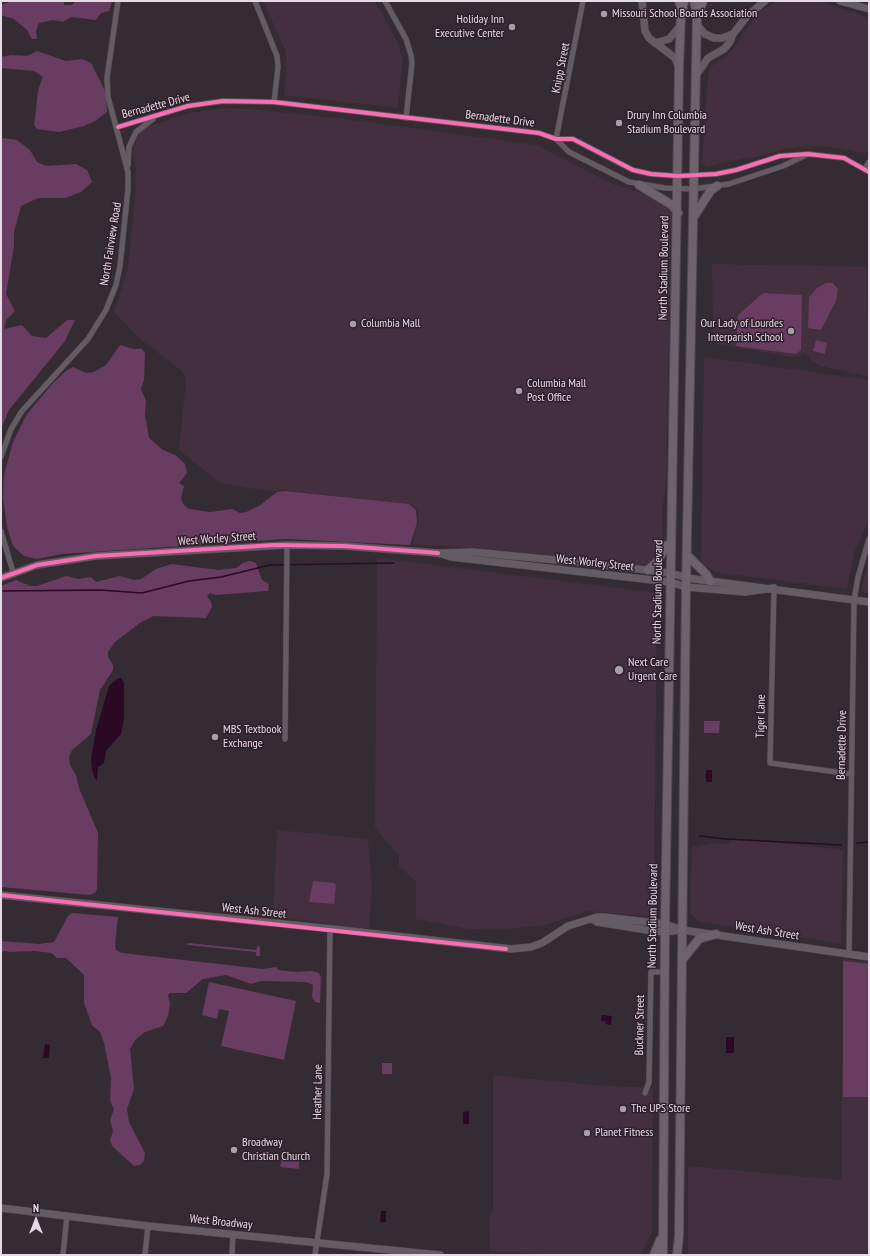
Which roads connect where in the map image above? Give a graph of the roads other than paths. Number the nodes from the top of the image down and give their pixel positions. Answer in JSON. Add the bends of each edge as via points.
{"nodes":[{"id":1,"x":118,"y":1,"type":"edge"},
{"id":2,"x":255,"y":1,"type":"edge"},
{"id":3,"x":385,"y":1,"type":"edge"},
{"id":4,"x":583,"y":1,"type":"edge"},
{"id":5,"x":642,"y":1,"type":"edge"},
{"id":6,"x":694,"y":1,"type":"edge"},
{"id":7,"x":702,"y":1,"type":"edge"},
{"id":8,"x":765,"y":1,"type":"edge"},
{"id":9,"x":840,"y":1,"type":"edge"},
{"id":10,"x":682,"y":3,"type":"edge"},
{"id":11,"x":869,"y":9,"type":"edge"},
{"id":12,"x":697,"y":14,"type":"junction"},
{"id":13,"x":697,"y":25,"type":"junction"},
{"id":14,"x":680,"y":26,"type":"junction"},
{"id":15,"x":733,"y":34,"type":"junction"},
{"id":16,"x":655,"y":43,"type":"junction"},
{"id":17,"x":679,"y":68,"type":"junction"},
{"id":18,"x":695,"y":77,"type":"junction"},
{"id":19,"x":274,"y":102,"type":"junction"},
{"id":20,"x":162,"y":114,"type":"junction"},
{"id":21,"x":406,"y":118,"type":"junction"},
{"id":22,"x":118,"y":127,"type":"junction"},
{"id":23,"x":556,"y":139,"type":"junction"},
{"id":24,"x":808,"y":154,"type":"junction"},
{"id":25,"x":869,"y":162,"type":"edge"},
{"id":26,"x":867,"y":170,"type":"edge"},
{"id":27,"x":128,"y":172,"type":"junction"},
{"id":28,"x":678,"y":176,"type":"junction"},
{"id":29,"x":694,"y":176,"type":"junction"},
{"id":30,"x":639,"y":185,"type":"junction"},
{"id":31,"x":717,"y":186,"type":"junction"},
{"id":32,"x":678,"y":189,"type":"junction"},
{"id":33,"x":693,"y":189,"type":"junction"},
{"id":34,"x":678,"y":213,"type":"junction"},
{"id":35,"x":693,"y":219,"type":"junction"},
{"id":36,"x":1,"y":457,"type":"edge"},
{"id":37,"x":1,"y":531,"type":"edge"},
{"id":38,"x":869,"y":538,"type":"edge"},
{"id":39,"x":671,"y":543,"type":"junction"},
{"id":40,"x":287,"y":545,"type":"junction"},
{"id":41,"x":438,"y":554,"type":"junction"},
{"id":42,"x":687,"y":555,"type":"junction"},
{"id":43,"x":648,"y":570,"type":"junction"},
{"id":44,"x":13,"y":572,"type":"junction"},
{"id":45,"x":670,"y":573,"type":"junction"},
{"id":46,"x":1,"y":578,"type":"edge"},
{"id":47,"x":686,"y":578,"type":"junction"},
{"id":48,"x":710,"y":581,"type":"junction"},
{"id":49,"x":670,"y":582,"type":"junction"},
{"id":50,"x":686,"y":587,"type":"junction"},
{"id":51,"x":774,"y":588,"type":"junction"},
{"id":52,"x":854,"y":600,"type":"junction"},
{"id":53,"x":869,"y":602,"type":"edge"},
{"id":54,"x":285,"y":739,"type":"dead end"},
{"id":55,"x":851,"y":774,"type":"junction"},
{"id":56,"x":1,"y":896,"type":"edge"},
{"id":57,"x":665,"y":928,"type":"junction"},
{"id":58,"x":330,"y":929,"type":"junction"},
{"id":59,"x":682,"y":930,"type":"junction"},
{"id":60,"x":716,"y":934,"type":"junction"},
{"id":61,"x":849,"y":954,"type":"junction"},
{"id":62,"x":869,"y":957,"type":"edge"},
{"id":63,"x":682,"y":960,"type":"junction"},
{"id":64,"x":665,"y":972,"type":"junction"},
{"id":65,"x":645,"y":1093,"type":"dead end"},
{"id":66,"x":1,"y":1208,"type":"edge"},
{"id":67,"x":67,"y":1216,"type":"junction"},
{"id":68,"x":148,"y":1226,"type":"junction"},
{"id":69,"x":662,"y":1233,"type":"junction"},
{"id":70,"x":234,"y":1234,"type":"junction"},
{"id":71,"x":679,"y":1236,"type":"junction"},
{"id":72,"x":316,"y":1243,"type":"junction"},
{"id":73,"x":63,"y":1255,"type":"edge"},
{"id":74,"x":145,"y":1255,"type":"edge"},
{"id":75,"x":232,"y":1255,"type":"edge"},
{"id":76,"x":315,"y":1255,"type":"edge"},
{"id":77,"x":440,"y":1255,"type":"edge"},
{"id":78,"x":654,"y":1255,"type":"edge"},
{"id":79,"x":663,"y":1255,"type":"edge"},
{"id":80,"x":677,"y":1255,"type":"edge"},
{"id":81,"x":682,"y":1255,"type":"edge"}],
"edges":[{"from":1,"to":22,"type":"street","name":"North Fairview Road","via":[[107,78],[108,97]]},
{"from":2,"to":19,"type":"street","via":[[277,56]]},
{"from":3,"to":21,"type":"street","via":[[406,39],[411,55]]},
{"from":4,"to":23,"type":"street","name":"Knipp Street"},
{"from":5,"to":16,"type":"street","via":[[645,32]]},
{"from":6,"to":12,"type":"main road"},
{"from":7,"to":12,"type":"highway"},
{"from":8,"to":15,"type":"street","via":[[747,16]]},
{"from":9,"to":11,"type":"street"},
{"from":10,"to":14,"type":"main road","name":"North Stadium Boulevard"},
{"from":12,"to":13,"type":"main road"},
{"from":13,"to":15,"type":"street","via":[[705,34],[714,38]]},
{"from":13,"to":18,"type":"main road"},
{"from":14,"to":16,"type":"street","via":[[669,39]]},
{"from":14,"to":17,"type":"main road","name":"North Stadium Boulevard"},
{"from":15,"to":18,"type":"street","via":[[724,49],[708,58]]},
{"from":16,"to":17,"type":"street","via":[[674,58]]},
{"from":17,"to":28,"type":"main road","name":"North Stadium Boulevard"},
{"from":18,"to":29,"type":"main road"},
{"from":19,"to":20,"type":"street","name":"Bernadette Drive","via":[[223,101],[188,106]]},
{"from":19,"to":21,"type":"street","name":"Bernadette Drive"},
{"from":20,"to":22,"type":"street","name":"Bernadette Drive"},
{"from":20,"to":27,"type":"street","via":[[136,132],[129,147]]},
{"from":21,"to":23,"type":"street","name":"Bernadette Drive","via":[[539,133]]},
{"from":22,"to":27,"type":"street","name":"North Fairview Road"},
{"from":23,"to":28,"type":"street","name":"Bernadette Drive","via":[[573,139],[633,170]]},
{"from":23,"to":30,"type":"street","name":"Bernadette Drive","via":[[570,152],[617,177]]},
{"from":24,"to":26,"type":"street","name":"Bernadette Drive","via":[[844,158]]},
{"from":24,"to":29,"type":"street","name":"Bernadette Drive","via":[[780,156],[736,170]]},
{"from":24,"to":31,"type":"street","name":"Bernadette Drive","via":[[748,179]]},
{"from":25,"to":26,"type":"street"},
{"from":27,"to":36,"type":"street","name":"North Fairview Road","via":[[128,199],[113,297],[88,339],[22,411],[11,429]]},
{"from":28,"to":29,"type":"street","name":"Bernadette Drive"},
{"from":28,"to":32,"type":"main road","name":"North Stadium Boulevard"},
{"from":29,"to":33,"type":"main road"},
{"from":30,"to":32,"type":"street","name":"Bernadette Drive"},
{"from":30,"to":34,"type":"main road","via":[[672,205]]},
{"from":31,"to":33,"type":"street","name":"Bernadette Drive"},
{"from":31,"to":35,"type":"main road","via":[[711,190]]},
{"from":32,"to":33,"type":"street","name":"Bernadette Drive"},
{"from":32,"to":34,"type":"main road","name":"North Stadium Boulevard"},
{"from":33,"to":35,"type":"main road"},
{"from":34,"to":39,"type":"main road","name":"North Stadium Boulevard"},
{"from":35,"to":42,"type":"main road"},
{"from":37,"to":44,"type":"street"},
{"from":38,"to":52,"type":"street","name":"Bernadette Drive"},
{"from":39,"to":43,"type":"main road"},
{"from":39,"to":45,"type":"main road","name":"North Stadium Boulevard"},
{"from":40,"to":41,"type":"street","name":"West Worley Street","via":[[344,546]]},
{"from":40,"to":44,"type":"street","name":"West Worley Street","via":[[96,556],[41,564]]},
{"from":40,"to":54,"type":"street"},
{"from":41,"to":43,"type":"street","name":"West Worley Street","via":[[473,552]]},
{"from":41,"to":49,"type":"street","name":"West Worley Street"},
{"from":42,"to":47,"type":"main road"},
{"from":42,"to":48,"type":"main road"},
{"from":43,"to":45,"type":"street","name":"West Worley Street"},
{"from":44,"to":46,"type":"street","name":"West Worley Street"},
{"from":45,"to":47,"type":"street","name":"West Worley Street"},
{"from":45,"to":49,"type":"main road","name":"North Stadium Boulevard"},
{"from":47,"to":48,"type":"street","name":"West Worley Street"},
{"from":47,"to":50,"type":"main road"},
{"from":48,"to":51,"type":"street","name":"West Worley Street"},
{"from":49,"to":50,"type":"street","name":"West Worley Street"},
{"from":49,"to":57,"type":"main road","name":"North Stadium Boulevard"},
{"from":50,"to":51,"type":"street","name":"West Worley Street","via":[[745,592]]},
{"from":50,"to":59,"type":"main road"},
{"from":51,"to":52,"type":"street","name":"West Worley Street"},
{"from":51,"to":55,"type":"street","name":"Tiger Lane","via":[[770,763]]},
{"from":52,"to":53,"type":"street","name":"West Worley Street"},
{"from":52,"to":55,"type":"street","name":"Bernadette Drive"},
{"from":55,"to":61,"type":"street","name":"Bernadette Drive"},
{"from":56,"to":58,"type":"street","name":"West Ash Street"},
{"from":57,"to":58,"type":"street","name":"West Ash Street","via":[[597,917],[568,926],[542,943],[521,949]]},
{"from":57,"to":59,"type":"street","name":"West Ash Street"},
{"from":57,"to":64,"type":"main road","name":"North Stadium Boulevard"},
{"from":58,"to":72,"type":"street","name":"Heather Lane","via":[[327,1174]]},
{"from":59,"to":60,"type":"street","name":"West Ash Street"},
{"from":59,"to":63,"type":"main road"},
{"from":60,"to":61,"type":"street","name":"West Ash Street"},
{"from":60,"to":63,"type":"main road","via":[[699,939]]},
{"from":61,"to":62,"type":"street","name":"West Ash Street"},
{"from":63,"to":71,"type":"main road"},
{"from":64,"to":65,"type":"street","name":"Buckner Street","via":[[651,972],[649,1082]]},
{"from":64,"to":69,"type":"main road","name":"North Stadium Boulevard"},
{"from":66,"to":67,"type":"street","name":"West Broadway"},
{"from":67,"to":68,"type":"street","name":"West Broadway"},
{"from":67,"to":73,"type":"street"},
{"from":68,"to":70,"type":"street","name":"West Broadway"},
{"from":68,"to":74,"type":"street"},
{"from":69,"to":78,"type":"main road"},
{"from":69,"to":79,"type":"main road","name":"North Stadium Boulevard"},
{"from":70,"to":72,"type":"street","name":"West Broadway"},
{"from":70,"to":75,"type":"street"},
{"from":71,"to":80,"type":"main road"},
{"from":71,"to":81,"type":"main road"},
{"from":72,"to":76,"type":"street","name":"Heather Lane"},
{"from":72,"to":77,"type":"street","name":"West Broadway"}]}
